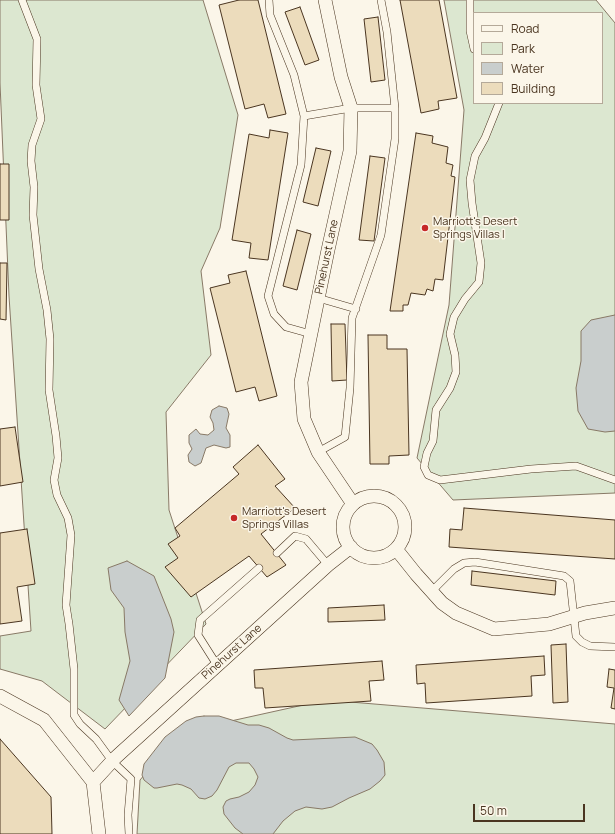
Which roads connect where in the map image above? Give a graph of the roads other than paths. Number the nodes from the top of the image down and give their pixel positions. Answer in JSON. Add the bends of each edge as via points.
{"nodes":[{"id":1,"x":22,"y":0,"type":"edge"},
{"id":2,"x":269,"y":0,"type":"edge"},
{"id":3,"x":325,"y":0,"type":"edge"},
{"id":4,"x":381,"y":0,"type":"edge"},
{"id":5,"x":470,"y":0,"type":"edge"},
{"id":6,"x":473,"y":45,"type":"edge"},
{"id":7,"x":498,"y":104,"type":"edge"},
{"id":8,"x":351,"y":108,"type":"junction"},
{"id":9,"x":395,"y":108,"type":"junction"},
{"id":10,"x":304,"y":116,"type":"junction"},
{"id":11,"x":318,"y":298,"type":"junction"},
{"id":12,"x":356,"y":309,"type":"junction"},
{"id":13,"x":311,"y":334,"type":"junction"},
{"id":14,"x":318,"y":452,"type":"junction"},
{"id":15,"x":615,"y":480,"type":"edge"},
{"id":16,"x":353,"y":504,"type":"junction"},
{"id":17,"x":351,"y":547,"type":"junction"},
{"id":18,"x":396,"y":549,"type":"junction"},
{"id":19,"x":277,"y":553,"type":"dead end"},
{"id":20,"x":328,"y":565,"type":"junction"},
{"id":21,"x":260,"y":568,"type":"dead end"},
{"id":22,"x":432,"y":591,"type":"junction"},
{"id":23,"x":615,"y":608,"type":"edge"},
{"id":24,"x":574,"y":616,"type":"junction"},
{"id":25,"x":615,"y":647,"type":"edge"},
{"id":26,"x":217,"y":665,"type":"junction"},
{"id":27,"x":0,"y":696,"type":"edge"},
{"id":28,"x":114,"y":759,"type":"junction"},
{"id":29,"x":93,"y":782,"type":"junction"},
{"id":30,"x":99,"y":834,"type":"edge"},
{"id":31,"x":129,"y":834,"type":"edge"}],
"edges":[{"from":1,"to":28,"type":"lane","via":[[37,39],[36,85],[41,119],[32,145],[33,215],[50,339],[49,390],[58,458],[54,480],[57,495],[68,518],[71,536],[66,605],[74,669],[74,715]]},
{"from":2,"to":10,"type":"lane","via":[[270,15],[294,75]]},
{"from":3,"to":8,"type":"street","name":"Pinehurst Lane","via":[[341,77]]},
{"from":4,"to":9,"type":"lane"},
{"from":5,"to":6,"type":"lane","via":[[470,31]]},
{"from":7,"to":15,"type":"lane","via":[[486,138],[475,156],[470,180],[481,263],[479,282],[454,317],[450,334],[456,372],[450,388],[436,410],[433,441],[424,467],[428,475],[440,480],[576,466]]},
{"from":8,"to":9,"type":"lane"},
{"from":8,"to":10,"type":"lane"},
{"from":8,"to":11,"type":"street","name":"Pinehurst Lane","via":[[350,151]]},
{"from":9,"to":12,"type":"lane","via":[[396,139],[381,235]]},
{"from":10,"to":13,"type":"lane","via":[[301,165],[268,296],[274,314],[286,327]]},
{"from":11,"to":12,"type":"lane"},
{"from":11,"to":13,"type":"street","name":"Pinehurst Lane"},
{"from":12,"to":14,"type":"lane","via":[[352,318],[350,388],[345,436]]},
{"from":13,"to":14,"type":"street","name":"Pinehurst Lane","via":[[301,382],[304,419]]},
{"from":14,"to":16,"type":"street","name":"Pinehurst Lane"},
{"from":16,"to":17,"type":"street","via":[[347,511],[343,530]]},
{"from":16,"to":18,"type":"street","via":[[361,498],[370,496],[389,499],[397,505],[405,523],[405,532],[402,542]]},
{"from":17,"to":18,"type":"street","via":[[358,554],[378,558]]},
{"from":17,"to":20,"type":"street","name":"Pinehurst Lane"},
{"from":18,"to":22,"type":"street"},
{"from":19,"to":20,"type":"lane","via":[[295,536],[306,539]]},
{"from":20,"to":26,"type":"street","name":"Pinehurst Lane"},
{"from":21,"to":26,"type":"lane","via":[[200,620],[198,634]]},
{"from":22,"to":24,"type":"street","via":[[442,603],[456,612],[494,629],[549,624]]},
{"from":22,"to":24,"type":"lane","via":[[454,569],[464,563],[475,562],[564,576],[570,581]]},
{"from":23,"to":24,"type":"street"},
{"from":24,"to":25,"type":"lane","via":[[576,636],[582,642],[590,646]]},
{"from":26,"to":28,"type":"street","name":"Pinehurst Lane"},
{"from":27,"to":29,"type":"street","via":[[44,720]]},
{"from":28,"to":29,"type":"street","name":"Pinehurst Lane"},
{"from":28,"to":31,"type":"lane","via":[[131,778]]},
{"from":29,"to":30,"type":"street"}]}
